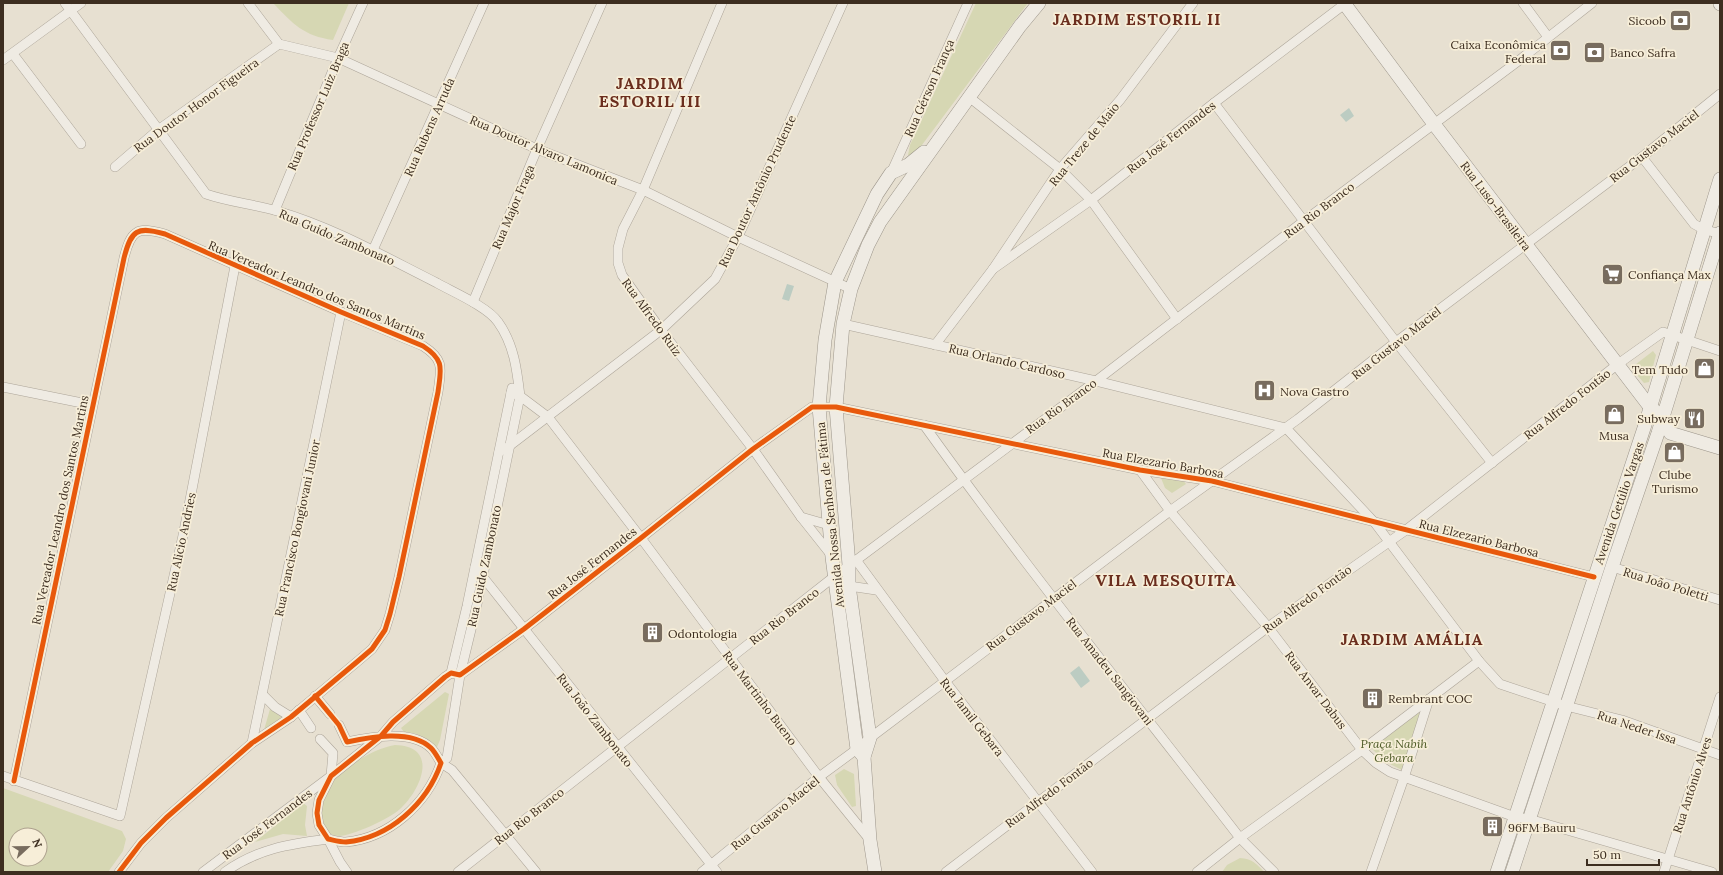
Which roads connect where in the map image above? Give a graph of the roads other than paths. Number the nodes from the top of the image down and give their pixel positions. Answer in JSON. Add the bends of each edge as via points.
{"nodes":[{"id":1,"x":81,"y":3,"type":"edge"},
{"id":2,"x":248,"y":3,"type":"edge"},
{"id":3,"x":363,"y":3,"type":"edge"},
{"id":4,"x":484,"y":3,"type":"edge"},
{"id":5,"x":602,"y":3,"type":"edge"},
{"id":6,"x":722,"y":3,"type":"edge"},
{"id":7,"x":843,"y":3,"type":"edge"},
{"id":8,"x":968,"y":3,"type":"edge"},
{"id":9,"x":1039,"y":3,"type":"edge"},
{"id":10,"x":1193,"y":3,"type":"edge"},
{"id":11,"x":1345,"y":3,"type":"edge"},
{"id":12,"x":1523,"y":3,"type":"edge"},
{"id":13,"x":1592,"y":3,"type":"edge"},
{"id":14,"x":68,"y":7,"type":"edge"},
{"id":15,"x":1548,"y":37,"type":"junction"},
{"id":16,"x":279,"y":44,"type":"junction"},
{"id":17,"x":13,"y":54,"type":"junction"},
{"id":18,"x":338,"y":58,"type":"junction"},
{"id":19,"x":3,"y":60,"type":"edge"},
{"id":20,"x":1719,"y":95,"type":"edge"},
{"id":21,"x":969,"y":97,"type":"junction"},
{"id":22,"x":1214,"y":103,"type":"junction"},
{"id":23,"x":439,"y":105,"type":"junction"},
{"id":24,"x":1434,"y":124,"type":"junction"},
{"id":25,"x":158,"y":130,"type":"junction"},
{"id":26,"x":938,"y":141,"type":"junction"},
{"id":27,"x":81,"y":144,"type":"dead end"},
{"id":28,"x":537,"y":149,"type":"junction"},
{"id":29,"x":1642,"y":157,"type":"junction"},
{"id":30,"x":114,"y":167,"type":"dead end"},
{"id":31,"x":1060,"y":169,"type":"junction"},
{"id":32,"x":894,"y":172,"type":"junction"},
{"id":33,"x":1720,"y":179,"type":"edge"},
{"id":34,"x":907,"y":185,"type":"junction"},
{"id":35,"x":643,"y":190,"type":"junction"},
{"id":36,"x":1091,"y":200,"type":"junction"},
{"id":37,"x":275,"y":210,"type":"junction"},
{"id":38,"x":1304,"y":221,"type":"junction"},
{"id":39,"x":1703,"y":229,"type":"junction"},
{"id":40,"x":1020,"y":230,"type":"junction"},
{"id":41,"x":1720,"y":234,"type":"edge"},
{"id":42,"x":738,"y":237,"type":"junction"},
{"id":43,"x":1030,"y":242,"type":"junction"},
{"id":44,"x":1525,"y":244,"type":"junction"},
{"id":45,"x":373,"y":250,"type":"junction"},
{"id":46,"x":235,"y":266,"type":"junction"},
{"id":47,"x":993,"y":269,"type":"junction"},
{"id":48,"x":835,"y":282,"type":"junction"},
{"id":49,"x":851,"y":290,"type":"junction"},
{"id":50,"x":473,"y":302,"type":"junction"},
{"id":51,"x":341,"y":312,"type":"junction"},
{"id":52,"x":1177,"y":319,"type":"junction"},
{"id":53,"x":843,"y":324,"type":"junction"},
{"id":54,"x":661,"y":330,"type":"junction"},
{"id":55,"x":1671,"y":336,"type":"junction"},
{"id":56,"x":1687,"y":341,"type":"junction"},
{"id":57,"x":1396,"y":342,"type":"junction"},
{"id":58,"x":935,"y":345,"type":"junction"},
{"id":59,"x":1720,"y":351,"type":"edge"},
{"id":60,"x":1618,"y":364,"type":"junction"},
{"id":61,"x":1096,"y":381,"type":"junction"},
{"id":62,"x":3,"y":387,"type":"edge"},
{"id":63,"x":515,"y":394,"type":"junction"},
{"id":64,"x":92,"y":404,"type":"junction"},
{"id":65,"x":836,"y":406,"type":"junction"},
{"id":66,"x":819,"y":407,"type":"junction"},
{"id":67,"x":1650,"y":407,"type":"junction"},
{"id":68,"x":548,"y":417,"type":"junction"},
{"id":69,"x":1663,"y":417,"type":"junction"},
{"id":70,"x":924,"y":425,"type":"junction"},
{"id":71,"x":1286,"y":428,"type":"junction"},
{"id":72,"x":1644,"y":428,"type":"junction"},
{"id":73,"x":1664,"y":433,"type":"junction"},
{"id":74,"x":1011,"y":443,"type":"junction"},
{"id":75,"x":508,"y":447,"type":"junction"},
{"id":76,"x":1720,"y":448,"type":"edge"},
{"id":77,"x":753,"y":449,"type":"junction"},
{"id":78,"x":499,"y":452,"type":"junction"},
{"id":79,"x":1492,"y":463,"type":"junction"},
{"id":80,"x":1140,"y":470,"type":"junction"},
{"id":81,"x":964,"y":480,"type":"junction"},
{"id":82,"x":1212,"y":481,"type":"junction"},
{"id":83,"x":496,"y":492,"type":"junction"},
{"id":84,"x":1170,"y":511,"type":"junction"},
{"id":85,"x":801,"y":517,"type":"junction"},
{"id":86,"x":1375,"y":523,"type":"junction"},
{"id":87,"x":829,"y":525,"type":"junction"},
{"id":88,"x":1406,"y":530,"type":"junction"},
{"id":89,"x":641,"y":538,"type":"junction"},
{"id":90,"x":1389,"y":540,"type":"junction"},
{"id":91,"x":832,"y":557,"type":"junction"},
{"id":92,"x":852,"y":563,"type":"junction"},
{"id":93,"x":475,"y":567,"type":"junction"},
{"id":94,"x":1612,"y":567,"type":"junction"},
{"id":95,"x":835,"y":576,"type":"junction"},
{"id":96,"x":483,"y":577,"type":"junction"},
{"id":97,"x":1594,"y":577,"type":"junction"},
{"id":98,"x":849,"y":586,"type":"junction"},
{"id":99,"x":876,"y":590,"type":"junction"},
{"id":100,"x":1053,"y":598,"type":"junction"},
{"id":101,"x":1720,"y":600,"type":"edge"},
{"id":102,"x":472,"y":608,"type":"junction"},
{"id":103,"x":1268,"y":627,"type":"junction"},
{"id":104,"x":524,"y":629,"type":"junction"},
{"id":105,"x":730,"y":657,"type":"junction"},
{"id":106,"x":1479,"y":660,"type":"junction"},
{"id":107,"x":456,"y":674,"type":"junction"},
{"id":108,"x":945,"y":682,"type":"junction"},
{"id":109,"x":263,"y":695,"type":"junction"},
{"id":110,"x":315,"y":696,"type":"junction"},
{"id":111,"x":1720,"y":697,"type":"edge"},
{"id":112,"x":1429,"y":699,"type":"junction"},
{"id":113,"x":1552,"y":702,"type":"junction"},
{"id":114,"x":1566,"y":706,"type":"junction"},
{"id":115,"x":299,"y":710,"type":"junction"},
{"id":116,"x":330,"y":714,"type":"dead end"},
{"id":117,"x":291,"y":717,"type":"junction"},
{"id":118,"x":1148,"y":719,"type":"junction"},
{"id":119,"x":339,"y":725,"type":"dead end"},
{"id":120,"x":311,"y":728,"type":"dead end"},
{"id":121,"x":381,"y":736,"type":"junction"},
{"id":122,"x":870,"y":738,"type":"junction"},
{"id":123,"x":320,"y":739,"type":"dead end"},
{"id":124,"x":347,"y":742,"type":"junction"},
{"id":125,"x":252,"y":743,"type":"junction"},
{"id":126,"x":616,"y":747,"type":"junction"},
{"id":127,"x":1362,"y":750,"type":"junction"},
{"id":128,"x":1703,"y":750,"type":"junction"},
{"id":129,"x":333,"y":753,"type":"junction"},
{"id":130,"x":861,"y":753,"type":"junction"},
{"id":131,"x":1720,"y":755,"type":"edge"},
{"id":132,"x":441,"y":763,"type":"junction"},
{"id":133,"x":3,"y":776,"type":"edge"},
{"id":134,"x":331,"y":776,"type":"junction"},
{"id":135,"x":819,"y":777,"type":"junction"},
{"id":136,"x":1404,"y":778,"type":"junction"},
{"id":137,"x":14,"y":781,"type":"junction"},
{"id":138,"x":1037,"y":801,"type":"junction"},
{"id":139,"x":1515,"y":818,"type":"junction"},
{"id":140,"x":1529,"y":819,"type":"junction"},
{"id":141,"x":506,"y":835,"type":"junction"},
{"id":142,"x":1240,"y":838,"type":"junction"},
{"id":143,"x":328,"y":839,"type":"junction"},
{"id":144,"x":870,"y":840,"type":"junction"},
{"id":145,"x":1669,"y":860,"type":"junction"},
{"id":146,"x":1211,"y":861,"type":"junction"},
{"id":147,"x":714,"y":869,"type":"edge"},
{"id":148,"x":231,"y":870,"type":"edge"},
{"id":149,"x":119,"y":872,"type":"edge"},
{"id":150,"x":203,"y":872,"type":"edge"},
{"id":151,"x":348,"y":872,"type":"edge"},
{"id":152,"x":458,"y":872,"type":"edge"},
{"id":153,"x":536,"y":872,"type":"edge"},
{"id":154,"x":702,"y":872,"type":"edge"},
{"id":155,"x":875,"y":872,"type":"edge"},
{"id":156,"x":946,"y":872,"type":"edge"},
{"id":157,"x":1092,"y":872,"type":"edge"},
{"id":158,"x":1197,"y":872,"type":"edge"},
{"id":159,"x":1210,"y":872,"type":"edge"},
{"id":160,"x":1274,"y":872,"type":"edge"},
{"id":161,"x":1371,"y":872,"type":"edge"},
{"id":162,"x":1497,"y":872,"type":"edge"},
{"id":163,"x":1512,"y":872,"type":"edge"},
{"id":164,"x":1664,"y":872,"type":"edge"},
{"id":165,"x":1712,"y":872,"type":"edge"}],
"edges":[{"from":1,"to":14,"type":"street"},
{"from":2,"to":16,"type":"street"},
{"from":3,"to":18,"type":"street","name":"Rua Professor Luiz Braga"},
{"from":4,"to":23,"type":"street","name":"Rua Rubens Arruda"},
{"from":5,"to":28,"type":"street","name":"Rua Major Fraga"},
{"from":6,"to":35,"type":"street","name":"Rua Alfredo Ruiz"},
{"from":7,"to":42,"type":"street","name":"Rua Doutor Antônio Prudente"},
{"from":8,"to":32,"type":"street","name":"Rua Gérson França"},
{"from":9,"to":21,"type":"street","name":"Avenida Nossa Senhora de Fátima"},
{"from":10,"to":31,"type":"street","name":"Rua Treze de Maio","via":[[1120,100]]},
{"from":11,"to":22,"type":"street","name":"Rua José Fernandes"},
{"from":11,"to":24,"type":"street","name":"Rua Luso-Brasileira"},
{"from":12,"to":15,"type":"street"},
{"from":13,"to":15,"type":"street","name":"Rua Rio Branco"},
{"from":14,"to":17,"type":"street"},
{"from":14,"to":25,"type":"street","name":"Rua Guido Zambonato"},
{"from":15,"to":24,"type":"street","name":"Rua Rio Branco"},
{"from":16,"to":18,"type":"street","name":"Rua Doutor Alvaro Lamonica"},
{"from":16,"to":25,"type":"street","name":"Rua Doutor Honor Figueira"},
{"from":17,"to":19,"type":"street"},
{"from":17,"to":27,"type":"street"},
{"from":18,"to":23,"type":"street","name":"Rua Doutor Alvaro Lamonica"},
{"from":18,"to":37,"type":"street","name":"Rua Professor Luiz Braga"},
{"from":20,"to":29,"type":"street","name":"Rua Gustavo Maciel"},
{"from":21,"to":26,"type":"street","name":"Avenida Nossa Senhora de Fátima"},
{"from":21,"to":31,"type":"street"},
{"from":22,"to":36,"type":"street","name":"Rua José Fernandes"},
{"from":22,"to":38,"type":"street"},
{"from":23,"to":28,"type":"street","name":"Rua Doutor Alvaro Lamonica"},
{"from":23,"to":45,"type":"street","name":"Rua Rubens Arruda"},
{"from":24,"to":38,"type":"street","name":"Rua Rio Branco"},
{"from":24,"to":44,"type":"street","name":"Rua Luso-Brasileira"},
{"from":25,"to":30,"type":"street","name":"Rua Doutor Honor Figueira"},
{"from":25,"to":37,"type":"street","name":"Rua Guido Zambonato","via":[[206,194],[230,202]]},
{"from":26,"to":32,"type":"street","name":"Avenida Nossa Senhora de Fátima","via":[[915,160]]},
{"from":26,"to":34,"type":"street","name":"Avenida Nossa Senhora de Fátima"},
{"from":28,"to":35,"type":"street","name":"Rua Doutor Alvaro Lamonica"},
{"from":28,"to":50,"type":"street","name":"Rua Major Fraga"},
{"from":29,"to":39,"type":"street","via":[[1694,224]]},
{"from":29,"to":44,"type":"street","name":"Rua Gustavo Maciel"},
{"from":31,"to":36,"type":"street"},
{"from":31,"to":40,"type":"street","name":"Rua Treze de Maio"},
{"from":32,"to":34,"type":"street"},
{"from":32,"to":48,"type":"street","name":"Avenida Nossa Senhora de Fátima","via":[[877,194]]},
{"from":33,"to":39,"type":"street","name":"Avenida Getúlio Vargas"},
{"from":34,"to":49,"type":"street","name":"Avenida Nossa Senhora de Fátima","via":[[880,222],[868,245]]},
{"from":35,"to":42,"type":"street","name":"Rua Doutor Alvaro Lamonica"},
{"from":35,"to":54,"type":"street","name":"Rua Alfredo Ruiz","via":[[623,229],[618,248],[618,263],[622,275]]},
{"from":36,"to":43,"type":"street","name":"Rua José Fernandes"},
{"from":36,"to":52,"type":"street"},
{"from":37,"to":45,"type":"street","name":"Rua Guido Zambonato"},
{"from":38,"to":52,"type":"street","name":"Rua Rio Branco"},
{"from":38,"to":57,"type":"street"},
{"from":39,"to":41,"type":"street"},
{"from":39,"to":55,"type":"street","name":"Avenida Getúlio Vargas"},
{"from":40,"to":43,"type":"street"},
{"from":40,"to":47,"type":"street","name":"Rua Treze de Maio"},
{"from":41,"to":56,"type":"street"},
{"from":42,"to":48,"type":"street","name":"Rua Doutor Alvaro Lamonica"},
{"from":42,"to":54,"type":"street","name":"Rua Doutor Antônio Prudente","via":[[715,279]]},
{"from":43,"to":47,"type":"street","name":"Rua José Fernandes"},
{"from":44,"to":57,"type":"street","name":"Rua Gustavo Maciel"},
{"from":44,"to":60,"type":"street","name":"Rua Luso-Brasileira"},
{"from":45,"to":50,"type":"street","name":"Rua Guido Zambonato"},
{"from":46,"to":51,"type":"street","name":"Rua Vereador Leandro dos Santos Martins"},
{"from":46,"to":64,"type":"street","name":"Rua Vereador Leandro dos Santos Martins","via":[[165,234],[142,230],[132,235],[127,244]]},
{"from":46,"to":137,"type":"street","name":"Rua Alicio Andries","via":[[184,531],[120,816]]},
{"from":47,"to":58,"type":"street","name":"Rua Treze de Maio"},
{"from":48,"to":49,"type":"street","name":"Rua Doutor Alvaro Lamonica"},
{"from":48,"to":66,"type":"street","name":"Avenida Nossa Senhora de Fátima","via":[[825,340]]},
{"from":49,"to":53,"type":"street","name":"Avenida Nossa Senhora de Fátima"},
{"from":50,"to":63,"type":"street","name":"Rua Guido Zambonato","via":[[497,320],[509,341],[516,367]]},
{"from":51,"to":109,"type":"street","name":"Rua Francisco Bongiovani Junior"},
{"from":51,"to":110,"type":"street","name":"Rua Vereador Leandro dos Santos Martins","via":[[434,353],[441,371],[399,577],[385,630],[372,649]]},
{"from":52,"to":61,"type":"street","name":"Rua Rio Branco"},
{"from":53,"to":58,"type":"street","name":"Rua Orlando Cardoso"},
{"from":53,"to":65,"type":"street","name":"Avenida Nossa Senhora de Fátima"},
{"from":54,"to":68,"type":"street","name":"Rua Doutor Antônio Prudente"},
{"from":54,"to":77,"type":"street","name":"Rua Alfredo Ruiz"},
{"from":55,"to":56,"type":"street"},
{"from":55,"to":60,"type":"street","name":"Rua Alfredo Fontão","via":[[1663,332]]},
{"from":55,"to":67,"type":"street","name":"Avenida Getúlio Vargas"},
{"from":56,"to":59,"type":"street"},
{"from":56,"to":69,"type":"street"},
{"from":57,"to":71,"type":"street","name":"Rua Gustavo Maciel"},
{"from":57,"to":79,"type":"street"},
{"from":58,"to":61,"type":"street","name":"Rua Orlando Cardoso"},
{"from":60,"to":67,"type":"street","name":"Rua Luso-Brasileira"},
{"from":60,"to":79,"type":"street","name":"Rua Alfredo Fontão"},
{"from":61,"to":71,"type":"street","name":"Rua Orlando Cardoso"},
{"from":61,"to":74,"type":"street","name":"Rua Rio Branco"},
{"from":62,"to":64,"type":"street"},
{"from":63,"to":68,"type":"street","name":"Rua Martinho Bueno"},
{"from":63,"to":75,"type":"street","name":"Rua Guido Zambonato"},
{"from":63,"to":78,"type":"street","name":"Rua Guido Zambonato"},
{"from":64,"to":137,"type":"street","name":"Rua Vereador Leandro dos Santos Martins"},
{"from":65,"to":66,"type":"street","name":"Rua Elzezario Barbosa"},
{"from":65,"to":70,"type":"street","name":"Rua Elzezario Barbosa"},
{"from":65,"to":92,"type":"street","name":"Avenida Nossa Senhora de Fátima"},
{"from":66,"to":77,"type":"street","name":"Rua José Fernandes","via":[[812,407]]},
{"from":66,"to":87,"type":"street","name":"Avenida Nossa Senhora de Fátima"},
{"from":67,"to":69,"type":"street","name":"Rua Luso-Brasileira"},
{"from":67,"to":72,"type":"street","name":"Avenida Getúlio Vargas"},
{"from":68,"to":75,"type":"street","name":"Rua Doutor Antônio Prudente"},
{"from":68,"to":89,"type":"street","name":"Rua Martinho Bueno"},
{"from":69,"to":73,"type":"street"},
{"from":70,"to":74,"type":"street","name":"Rua Elzezario Barbosa"},
{"from":70,"to":81,"type":"street","name":"Rua Amadeu Sangiovani"},
{"from":71,"to":82,"type":"street","name":"Rua Gustavo Maciel"},
{"from":71,"to":86,"type":"street","name":"Rua Neder Issa"},
{"from":72,"to":73,"type":"street"},
{"from":72,"to":97,"type":"street","name":"Avenida Getúlio Vargas"},
{"from":73,"to":76,"type":"street"},
{"from":73,"to":94,"type":"street","name":"Avenida Getúlio Vargas"},
{"from":74,"to":80,"type":"street","name":"Rua Elzezario Barbosa"},
{"from":74,"to":81,"type":"street","name":"Rua Rio Branco"},
{"from":75,"to":78,"type":"street","name":"Rua Doutor Antônio Prudente"},
{"from":75,"to":83,"type":"street","name":"Rua Guido Zambonato"},
{"from":77,"to":85,"type":"street","name":"Rua Alfredo Ruiz"},
{"from":77,"to":89,"type":"street","name":"Rua José Fernandes"},
{"from":78,"to":83,"type":"street","name":"Rua Guido Zambonato"},
{"from":79,"to":88,"type":"street","name":"Rua Alfredo Fontão"},
{"from":80,"to":82,"type":"street","name":"Rua Elzezario Barbosa"},
{"from":80,"to":84,"type":"street","name":"Rua Anvar Dabus"},
{"from":81,"to":92,"type":"street","name":"Rua Rio Branco"},
{"from":81,"to":100,"type":"street","name":"Rua Amadeu Sangiovani"},
{"from":82,"to":84,"type":"street","name":"Rua Gustavo Maciel"},
{"from":82,"to":86,"type":"street","name":"Rua Elzezario Barbosa"},
{"from":83,"to":93,"type":"street","name":"Rua Guido Zambonato"},
{"from":83,"to":96,"type":"street","name":"Rua Guido Zambonato"},
{"from":84,"to":100,"type":"street","name":"Rua Gustavo Maciel"},
{"from":84,"to":103,"type":"street","name":"Rua Anvar Dabus"},
{"from":85,"to":87,"type":"street"},
{"from":85,"to":91,"type":"street"},
{"from":86,"to":88,"type":"street","name":"Rua Elzezario Barbosa"},
{"from":86,"to":90,"type":"street","name":"Rua Neder Issa"},
{"from":87,"to":91,"type":"street","name":"Avenida Nossa Senhora de Fátima"},
{"from":88,"to":90,"type":"street","name":"Rua Alfredo Fontão"},
{"from":88,"to":97,"type":"street","name":"Rua Elzezario Barbosa"},
{"from":89,"to":104,"type":"street","name":"Rua José Fernandes"},
{"from":89,"to":105,"type":"street","name":"Rua Martinho Bueno"},
{"from":90,"to":103,"type":"street","name":"Rua Alfredo Fontão"},
{"from":90,"to":106,"type":"street","name":"Rua Neder Issa"},
{"from":91,"to":95,"type":"street","name":"Avenida Nossa Senhora de Fátima"},
{"from":92,"to":95,"type":"street","name":"Rua Rio Branco"},
{"from":92,"to":98,"type":"street","name":"Avenida Nossa Senhora de Fátima"},
{"from":92,"to":99,"type":"street","name":"Rua Jamil Gebara"},
{"from":93,"to":96,"type":"street","name":"Rua João Zambonato"},
{"from":93,"to":102,"type":"street","name":"Rua Guido Zambonato"},
{"from":94,"to":101,"type":"street","name":"Rua João Poletti"},
{"from":94,"to":114,"type":"street","name":"Avenida Getúlio Vargas"},
{"from":95,"to":105,"type":"street","name":"Rua Rio Branco"},
{"from":95,"to":130,"type":"street","name":"Avenida Nossa Senhora de Fátima"},
{"from":96,"to":102,"type":"street","name":"Rua Guido Zambonato"},
{"from":96,"to":104,"type":"street","name":"Rua João Zambonato"},
{"from":97,"to":113,"type":"street","name":"Avenida Getúlio Vargas"},
{"from":98,"to":99,"type":"street"},
{"from":98,"to":122,"type":"street","name":"Avenida Nossa Senhora de Fátima"},
{"from":99,"to":108,"type":"street","name":"Rua Jamil Gebara"},
{"from":100,"to":108,"type":"street","name":"Rua Gustavo Maciel"},
{"from":100,"to":118,"type":"street","name":"Rua Amadeu Sangiovani"},
{"from":102,"to":107,"type":"street","name":"Rua Guido Zambonato"},
{"from":103,"to":118,"type":"street","name":"Rua Alfredo Fontão"},
{"from":103,"to":127,"type":"street","name":"Rua Anvar Dabus"},
{"from":104,"to":107,"type":"street","name":"Rua José Fernandes"},
{"from":104,"to":126,"type":"street","name":"Rua João Zambonato"},
{"from":105,"to":126,"type":"street","name":"Rua Rio Branco"},
{"from":105,"to":135,"type":"street","name":"Rua Martinho Bueno"},
{"from":106,"to":112,"type":"street"},
{"from":106,"to":113,"type":"street","name":"Rua Neder Issa","via":[[1500,684]]},
{"from":107,"to":121,"type":"street","name":"Rua José Fernandes","via":[[445,677],[393,722]]},
{"from":107,"to":132,"type":"street","name":"Rua Guido Zambonato","via":[[447,758]]},
{"from":108,"to":122,"type":"street","name":"Rua Gustavo Maciel"},
{"from":108,"to":138,"type":"street","name":"Rua Jamil Gebara"},
{"from":109,"to":117,"type":"street"},
{"from":109,"to":125,"type":"street","name":"Rua Francisco Bongiovani Junior"},
{"from":110,"to":115,"type":"street","name":"Rua Vereador Leandro dos Santos Martins"},
{"from":110,"to":116,"type":"street"},
{"from":111,"to":128,"type":"street","name":"Rua Antônio Alves"},
{"from":112,"to":127,"type":"street"},
{"from":112,"to":136,"type":"street"},
{"from":113,"to":114,"type":"street","name":"Rua Neder Issa"},
{"from":113,"to":139,"type":"street","name":"Avenida Getúlio Vargas"},
{"from":114,"to":128,"type":"street","name":"Rua Neder Issa","via":[[1622,720]]},
{"from":114,"to":140,"type":"street","name":"Avenida Getúlio Vargas"},
{"from":115,"to":117,"type":"street","name":"Rua Vereador Leandro dos Santos Martins"},
{"from":115,"to":120,"type":"street"},
{"from":117,"to":125,"type":"street","name":"Rua Vereador Leandro dos Santos Martins"},
{"from":118,"to":138,"type":"street","name":"Rua Alfredo Fontão"},
{"from":118,"to":142,"type":"street","name":"Rua Amadeu Sangiovani"},
{"from":119,"to":124,"type":"street"},
{"from":121,"to":124,"type":"street"},
{"from":121,"to":132,"type":"street","via":[[418,740],[431,748]]},
{"from":121,"to":134,"type":"street","name":"Rua José Fernandes"},
{"from":122,"to":130,"type":"street","name":"Avenida Nossa Senhora de Fátima"},
{"from":123,"to":129,"type":"street"},
{"from":124,"to":129,"type":"street"},
{"from":125,"to":149,"type":"street","name":"Rua Vereador Leandro dos Santos Martins","via":[[140,843]]},
{"from":126,"to":141,"type":"street","name":"Rua Rio Branco"},
{"from":126,"to":147,"type":"street","name":"Rua João Zambonato"},
{"from":127,"to":136,"type":"street","name":"Rua Anvar Dabus","via":[[1376,763]]},
{"from":127,"to":142,"type":"street"},
{"from":128,"to":131,"type":"street","name":"Rua Neder Issa"},
{"from":128,"to":145,"type":"street","name":"Rua Antônio Alves"},
{"from":129,"to":134,"type":"street"},
{"from":130,"to":135,"type":"street","name":"Rua Gustavo Maciel"},
{"from":130,"to":144,"type":"street","name":"Avenida Nossa Senhora de Fátima"},
{"from":132,"to":141,"type":"street","via":[[452,770]]},
{"from":132,"to":143,"type":"street","name":"Rua José Fernandes","via":[[429,788],[407,814],[392,826],[366,838],[344,842]]},
{"from":133,"to":137,"type":"street"},
{"from":134,"to":143,"type":"street","name":"Rua José Fernandes","via":[[319,800],[317,813],[319,825]]},
{"from":134,"to":150,"type":"street","name":"Rua José Fernandes"},
{"from":135,"to":144,"type":"street","name":"Rua Martinho Bueno"},
{"from":135,"to":147,"type":"street","name":"Rua Gustavo Maciel"},
{"from":136,"to":139,"type":"street","name":"Rua Anvar Dabus"},
{"from":136,"to":161,"type":"street"},
{"from":138,"to":156,"type":"street","name":"Rua Alfredo Fontão"},
{"from":138,"to":157,"type":"street","name":"Rua Jamil Gebara"},
{"from":139,"to":140,"type":"street","name":"Rua Anvar Dabus"},
{"from":139,"to":162,"type":"street","name":"Avenida Getúlio Vargas"},
{"from":140,"to":145,"type":"street","name":"Rua Anvar Dabus"},
{"from":140,"to":163,"type":"street","name":"Avenida Getúlio Vargas"},
{"from":141,"to":152,"type":"street","name":"Rua Rio Branco"},
{"from":141,"to":153,"type":"street"},
{"from":142,"to":146,"type":"street"},
{"from":142,"to":160,"type":"street","name":"Rua Amadeu Sangiovani"},
{"from":143,"to":148,"type":"street","name":"Rua José Fernandes","via":[[269,849]]},
{"from":143,"to":151,"type":"street"},
{"from":144,"to":155,"type":"street","name":"Avenida Nossa Senhora de Fátima"},
{"from":145,"to":164,"type":"street","name":"Rua Antônio Alves"},
{"from":145,"to":165,"type":"street","name":"Rua Anvar Dabus"},
{"from":146,"to":158,"type":"street"},
{"from":146,"to":159,"type":"street"},
{"from":147,"to":154,"type":"street","name":"Rua Gustavo Maciel"}]}
